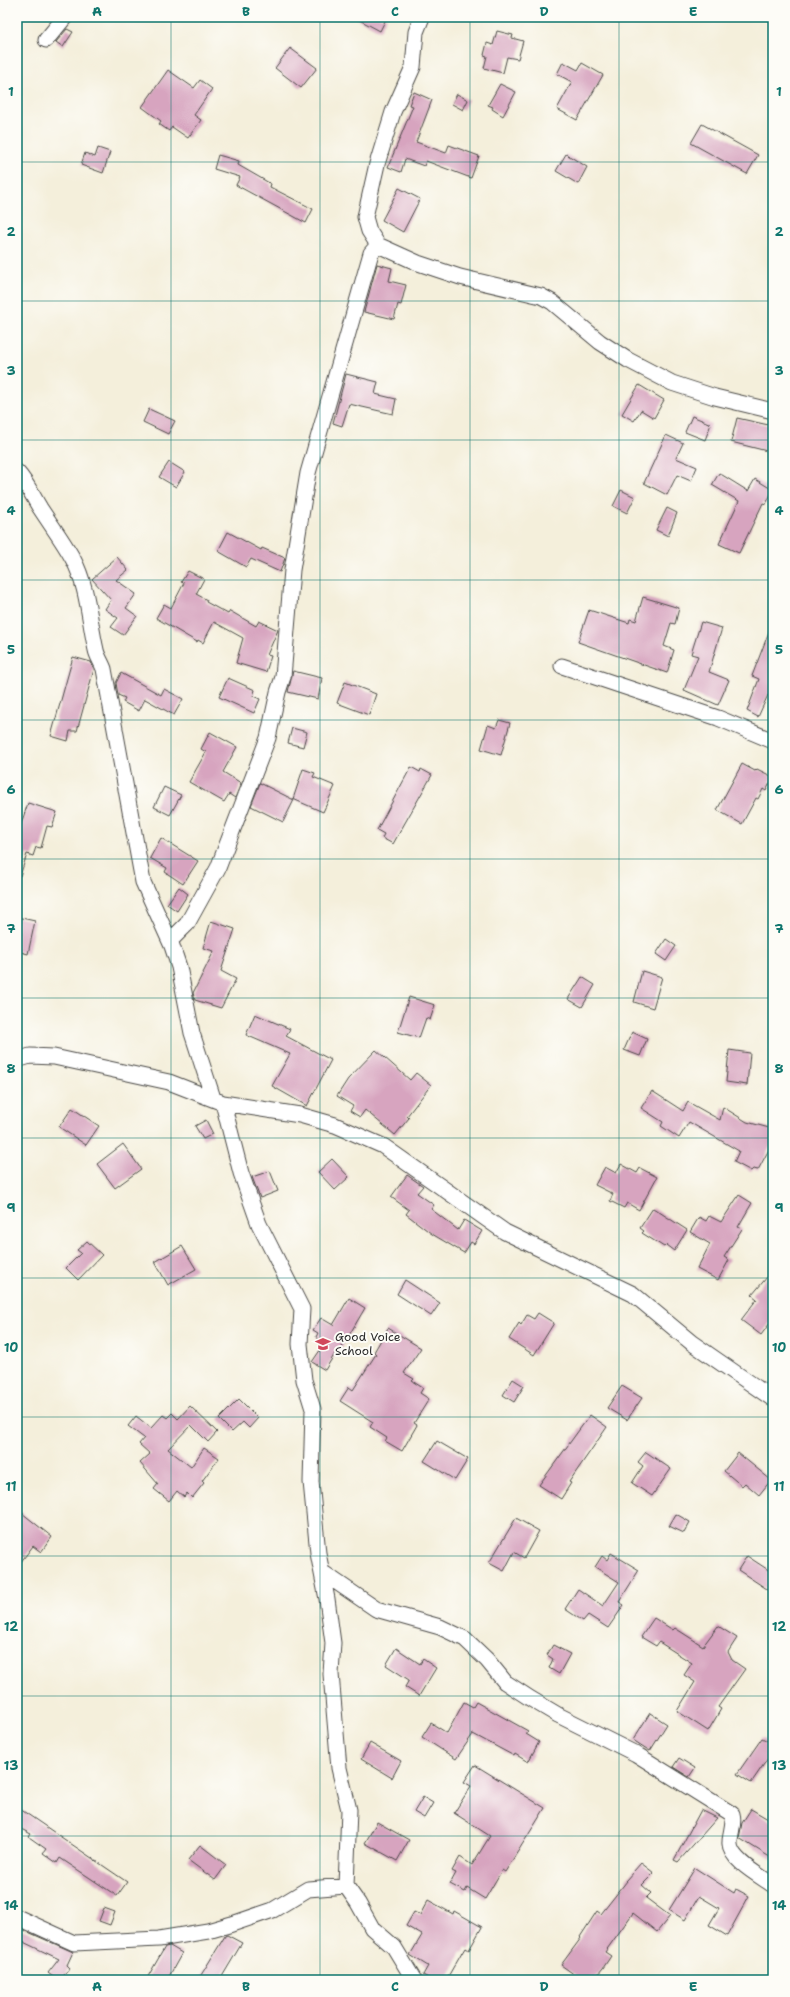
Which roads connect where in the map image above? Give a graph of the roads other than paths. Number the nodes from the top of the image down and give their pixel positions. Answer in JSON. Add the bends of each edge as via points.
{"nodes":[{"id":1,"x":65,"y":17,"type":"edge"},
{"id":2,"x":422,"y":17,"type":"edge"},
{"id":3,"x":46,"y":40,"type":"dead end"},
{"id":4,"x":378,"y":245,"type":"junction"},
{"id":5,"x":773,"y":411,"type":"edge"},
{"id":6,"x":17,"y":472,"type":"edge"},
{"id":7,"x":562,"y":666,"type":"dead end"},
{"id":8,"x":773,"y":741,"type":"edge"},
{"id":9,"x":170,"y":941,"type":"junction"},
{"id":10,"x":17,"y":1060,"type":"edge"},
{"id":11,"x":218,"y":1100,"type":"junction"},
{"id":12,"x":773,"y":1399,"type":"edge"},
{"id":13,"x":322,"y":1572,"type":"junction"},
{"id":14,"x":773,"y":1885,"type":"edge"},
{"id":15,"x":346,"y":1886,"type":"junction"},
{"id":16,"x":17,"y":1918,"type":"edge"},
{"id":17,"x":414,"y":1980,"type":"edge"}],
"edges":[{"from":1,"to":3,"type":"street"},
{"from":2,"to":4,"type":"street","via":[[416,32],[413,67],[393,112],[365,217],[369,231]]},
{"from":4,"to":5,"type":"street","via":[[418,263],[460,277],[541,296],[552,302],[600,342],[672,383],[715,397]]},
{"from":4,"to":9,"type":"street","via":[[371,253],[308,473],[292,570],[283,677],[268,738],[218,868],[187,924]]},
{"from":6,"to":9,"type":"street","via":[[25,480],[73,560],[83,586],[90,611],[96,652],[104,669],[143,882]]},
{"from":7,"to":8,"type":"street","via":[[718,718]]},
{"from":9,"to":11,"type":"street","via":[[179,968],[192,1033]]},
{"from":10,"to":11,"type":"street","via":[[30,1056],[54,1057],[169,1082]]},
{"from":11,"to":12,"type":"street","via":[[335,1125],[383,1146],[505,1232],[633,1294],[692,1343]]},
{"from":11,"to":13,"type":"street","via":[[259,1224],[302,1308],[300,1344],[304,1380],[313,1410],[311,1482]]},
{"from":13,"to":14,"type":"street","via":[[376,1609],[440,1627],[465,1639],[488,1660],[505,1682],[530,1699],[636,1754],[732,1814],[734,1820],[729,1843],[732,1853]]},
{"from":13,"to":15,"type":"street","via":[[333,1643],[331,1674],[338,1761],[349,1810]]},
{"from":15,"to":16,"type":"street","via":[[308,1889],[273,1910],[208,1932],[159,1939],[74,1943]]},
{"from":15,"to":17,"type":"street","via":[[372,1928],[394,1947]]}]}
